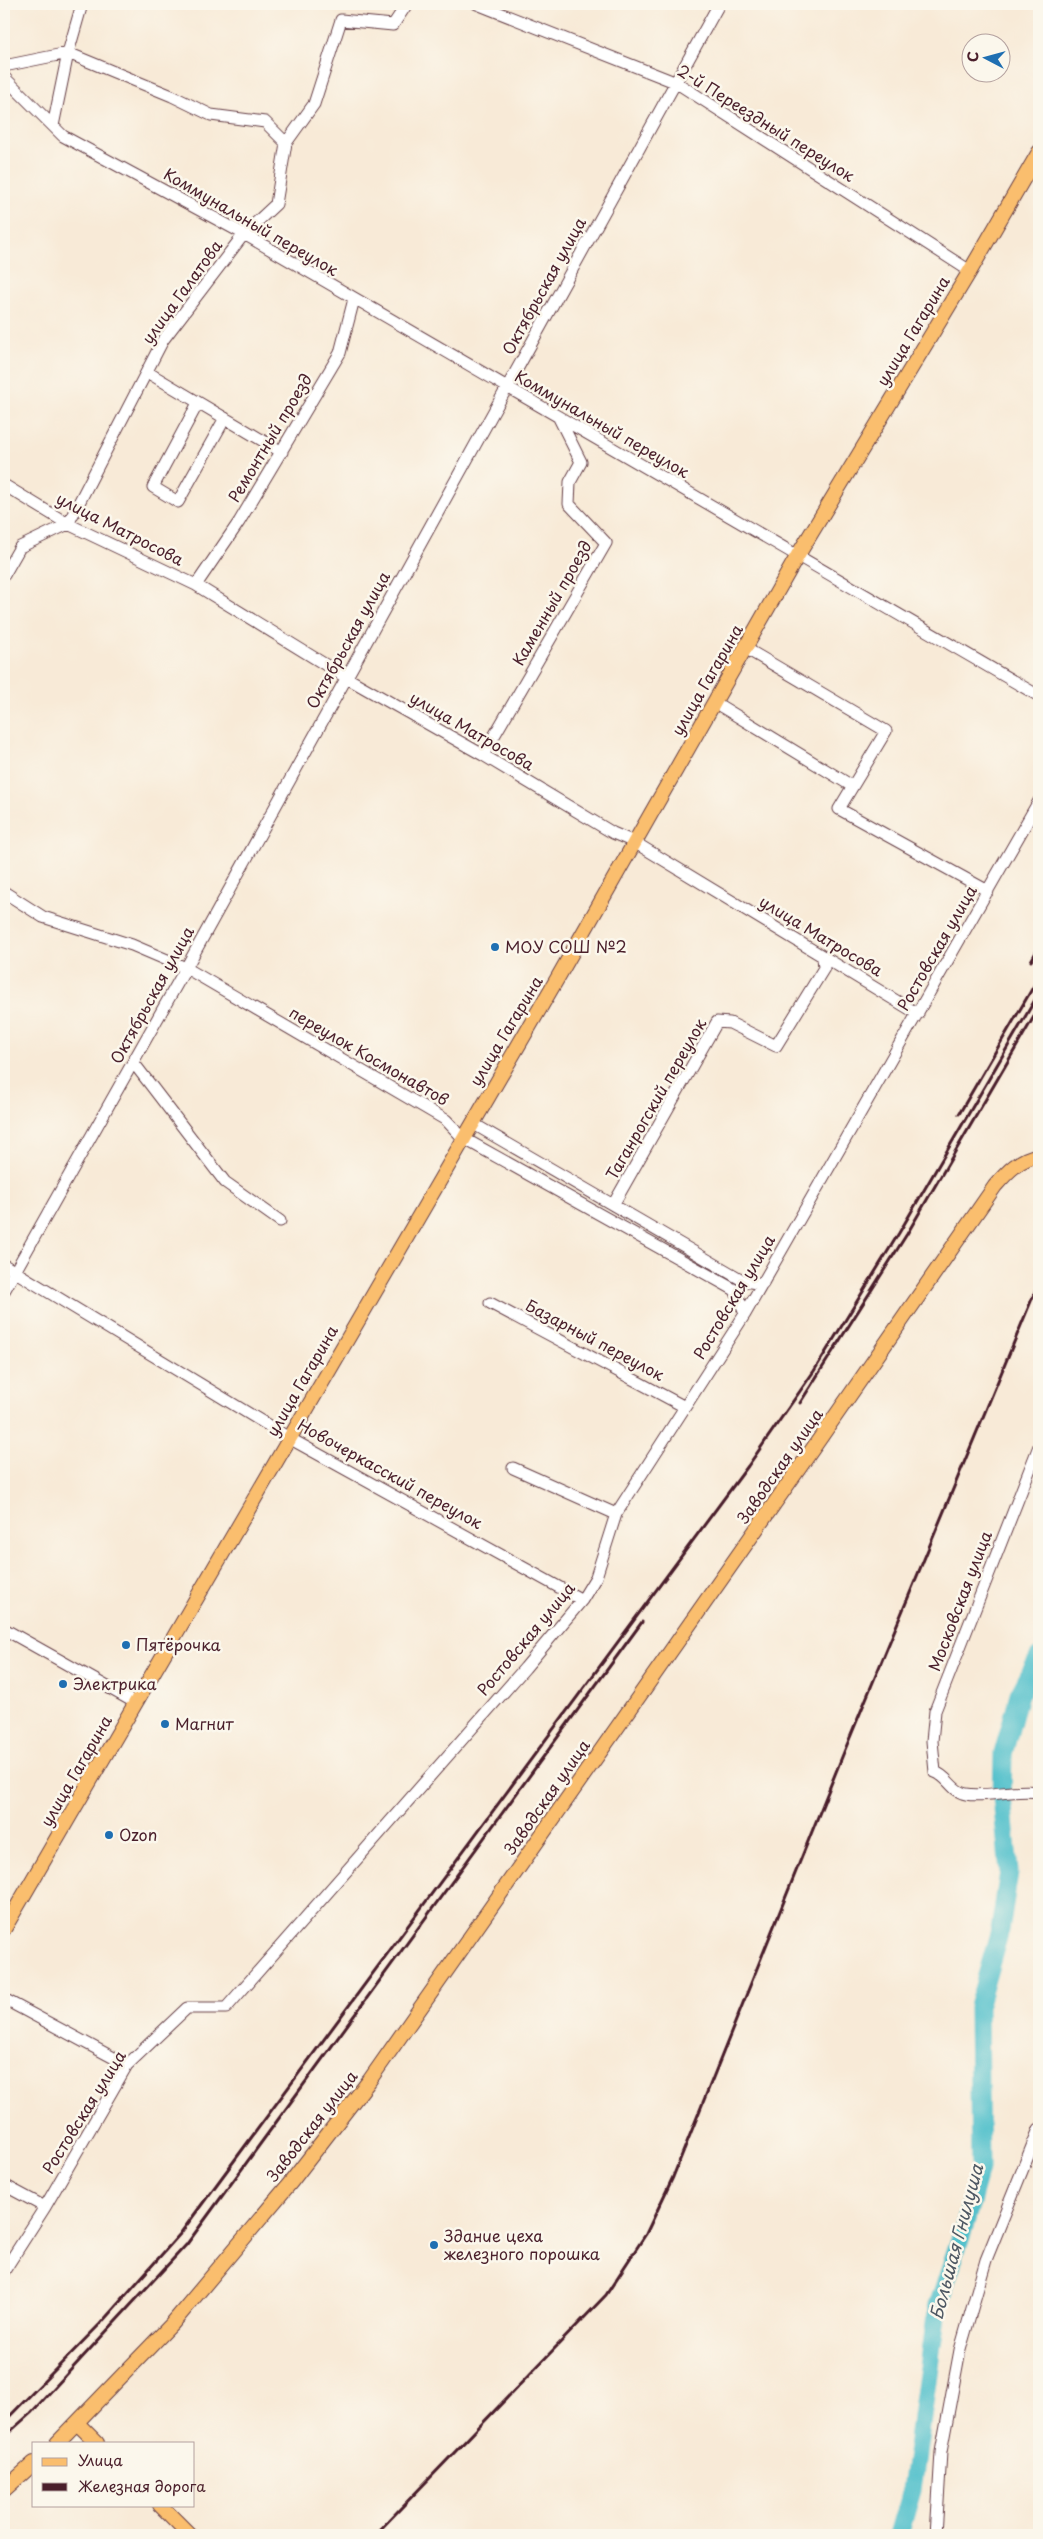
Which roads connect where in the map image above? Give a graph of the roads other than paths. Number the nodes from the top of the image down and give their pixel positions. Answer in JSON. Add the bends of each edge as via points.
{"nodes":[{"id":1,"x":82,"y":4,"type":"edge"},
{"id":2,"x":407,"y":4,"type":"edge"},
{"id":3,"x":477,"y":4,"type":"edge"},
{"id":4,"x":719,"y":4,"type":"edge"},
{"id":5,"x":68,"y":52,"type":"junction"},
{"id":6,"x":4,"y":66,"type":"edge"},
{"id":7,"x":4,"y":77,"type":"edge"},
{"id":8,"x":677,"y":83,"type":"junction"},
{"id":9,"x":53,"y":126,"type":"junction"},
{"id":10,"x":286,"y":143,"type":"junction"},
{"id":11,"x":1039,"y":152,"type":"edge"},
{"id":12,"x":244,"y":234,"type":"junction"},
{"id":13,"x":970,"y":271,"type":"junction"},
{"id":14,"x":354,"y":299,"type":"junction"},
{"id":15,"x":147,"y":372,"type":"junction"},
{"id":16,"x":506,"y":387,"type":"junction"},
{"id":17,"x":198,"y":403,"type":"junction"},
{"id":18,"x":225,"y":418,"type":"junction"},
{"id":19,"x":559,"y":418,"type":"junction"},
{"id":20,"x":282,"y":452,"type":"junction"},
{"id":21,"x":4,"y":485,"type":"edge"},
{"id":22,"x":68,"y":524,"type":"junction"},
{"id":23,"x":798,"y":555,"type":"junction"},
{"id":24,"x":4,"y":575,"type":"edge"},
{"id":25,"x":196,"y":585,"type":"junction"},
{"id":26,"x":745,"y":648,"type":"junction"},
{"id":27,"x":346,"y":678,"type":"junction"},
{"id":28,"x":1039,"y":696,"type":"edge"},
{"id":29,"x":714,"y":702,"type":"junction"},
{"id":30,"x":483,"y":755,"type":"junction"},
{"id":31,"x":852,"y":786,"type":"junction"},
{"id":32,"x":1039,"y":801,"type":"edge"},
{"id":33,"x":634,"y":842,"type":"junction"},
{"id":34,"x":988,"y":891,"type":"junction"},
{"id":35,"x":4,"y":892,"type":"edge"},
{"id":36,"x":823,"y":957,"type":"junction"},
{"id":37,"x":186,"y":968,"type":"junction"},
{"id":38,"x":918,"y":1014,"type":"junction"},
{"id":39,"x":133,"y":1062,"type":"junction"},
{"id":40,"x":472,"y":1123,"type":"junction"},
{"id":41,"x":463,"y":1138,"type":"junction"},
{"id":42,"x":1039,"y":1155,"type":"edge"},
{"id":43,"x":613,"y":1206,"type":"junction"},
{"id":44,"x":280,"y":1221,"type":"dead end"},
{"id":45,"x":4,"y":1265,"type":"edge"},
{"id":46,"x":15,"y":1272,"type":"junction"},
{"id":47,"x":763,"y":1284,"type":"junction"},
{"id":48,"x":4,"y":1292,"type":"edge"},
{"id":49,"x":490,"y":1303,"type":"dead end"},
{"id":50,"x":745,"y":1314,"type":"junction"},
{"id":51,"x":685,"y":1407,"type":"junction"},
{"id":52,"x":289,"y":1438,"type":"junction"},
{"id":53,"x":1038,"y":1452,"type":"edge"},
{"id":54,"x":513,"y":1468,"type":"dead end"},
{"id":55,"x":616,"y":1514,"type":"junction"},
{"id":56,"x":582,"y":1600,"type":"junction"},
{"id":57,"x":4,"y":1629,"type":"edge"},
{"id":58,"x":136,"y":1703,"type":"junction"},
{"id":59,"x":1039,"y":1792,"type":"edge"},
{"id":60,"x":4,"y":1929,"type":"edge"},
{"id":61,"x":4,"y":2000,"type":"edge"},
{"id":62,"x":127,"y":2065,"type":"junction"},
{"id":63,"x":1039,"y":2129,"type":"edge"},
{"id":64,"x":4,"y":2185,"type":"edge"},
{"id":65,"x":45,"y":2207,"type":"junction"},
{"id":66,"x":4,"y":2271,"type":"edge"},
{"id":67,"x":78,"y":2424,"type":"junction"},
{"id":68,"x":58,"y":2442,"type":"edge"},
{"id":69,"x":96,"y":2442,"type":"edge"},
{"id":70,"x":32,"y":2465,"type":"edge"},
{"id":71,"x":4,"y":2490,"type":"edge"},
{"id":72,"x":161,"y":2506,"type":"edge"},
{"id":73,"x":190,"y":2535,"type":"edge"},
{"id":74,"x":936,"y":2535,"type":"edge"}],
"edges":[{"from":1,"to":5,"type":"street"},
{"from":2,"to":10,"type":"street","name":"улица Галатова","via":[[393,25],[341,20],[314,104]]},
{"from":3,"to":8,"type":"street","name":"2-й Переездный переулок"},
{"from":4,"to":8,"type":"street","name":"Октябрьская улица"},
{"from":5,"to":6,"type":"street"},
{"from":5,"to":9,"type":"street"},
{"from":5,"to":10,"type":"street","via":[[211,115],[265,122]]},
{"from":7,"to":9,"type":"street","name":"Коммунальный переулок"},
{"from":8,"to":13,"type":"street","name":"2-й Переездный переулок"},
{"from":8,"to":16,"type":"street","name":"Октябрьская улица"},
{"from":9,"to":12,"type":"street","name":"Коммунальный переулок","via":[[63,136]]},
{"from":10,"to":12,"type":"street","name":"улица Галатова","via":[[276,204]]},
{"from":11,"to":13,"type":"main road","name":"улица Гагарина"},
{"from":12,"to":14,"type":"street","name":"Коммунальный переулок"},
{"from":12,"to":15,"type":"street","name":"улица Галатова","via":[[163,340]]},
{"from":13,"to":23,"type":"main road","name":"улица Гагарина"},
{"from":14,"to":16,"type":"street","name":"Коммунальный переулок"},
{"from":14,"to":20,"type":"street","name":"Ремонтный проезд","via":[[340,354]]},
{"from":15,"to":17,"type":"street"},
{"from":15,"to":22,"type":"street","name":"улица Галатова"},
{"from":16,"to":19,"type":"street","name":"Коммунальный переулок"},
{"from":16,"to":27,"type":"street","name":"Октябрьская улица"},
{"from":17,"to":18,"type":"street"},
{"from":17,"to":18,"type":"street","via":[[153,487],[178,502]]},
{"from":18,"to":20,"type":"street"},
{"from":19,"to":23,"type":"street","name":"Коммунальный переулок"},
{"from":19,"to":30,"type":"street","name":"Каменный проезд","via":[[581,462],[570,482],[570,504],[606,543]]},
{"from":20,"to":25,"type":"street","name":"Ремонтный проезд"},
{"from":21,"to":22,"type":"street","name":"улица Матросова"},
{"from":22,"to":24,"type":"street","via":[[20,547]]},
{"from":22,"to":25,"type":"street","name":"улица Матросова"},
{"from":23,"to":26,"type":"main road","name":"улица Гагарина"},
{"from":23,"to":28,"type":"street","name":"Коммунальный переулок"},
{"from":25,"to":27,"type":"street","name":"улица Матросова"},
{"from":26,"to":29,"type":"main road","name":"улица Гагарина"},
{"from":26,"to":31,"type":"street","via":[[886,731]]},
{"from":27,"to":30,"type":"street","name":"улица Матросова"},
{"from":27,"to":37,"type":"street","name":"Октябрьская улица"},
{"from":29,"to":31,"type":"street"},
{"from":29,"to":33,"type":"main road","name":"улица Гагарина"},
{"from":30,"to":33,"type":"street","name":"улица Матросова","via":[[613,833]]},
{"from":31,"to":34,"type":"street","via":[[839,809]]},
{"from":32,"to":34,"type":"street","name":"Ростовская улица"},
{"from":33,"to":36,"type":"street","name":"улица Матросова"},
{"from":33,"to":40,"type":"main road","name":"улица Гагарина","via":[[558,979]]},
{"from":34,"to":38,"type":"street","name":"Ростовская улица"},
{"from":35,"to":37,"type":"street","name":"переулок Космонавтов","via":[[43,917],[132,945]]},
{"from":36,"to":38,"type":"street","name":"улица Матросова"},
{"from":36,"to":43,"type":"street","name":"Таганрогский переулок","via":[[824,968],[776,1046],[730,1023],[717,1022]]},
{"from":37,"to":39,"type":"street","name":"Октябрьская улица"},
{"from":37,"to":41,"type":"street","name":"переулок Космонавтов","via":[[446,1120]]},
{"from":38,"to":47,"type":"street","name":"Ростовская улица"},
{"from":39,"to":44,"type":"street","via":[[225,1182]]},
{"from":39,"to":46,"type":"street","name":"Октябрьская улица"},
{"from":40,"to":41,"type":"main road","name":"улица Гагарина"},
{"from":40,"to":43,"type":"street"},
{"from":41,"to":50,"type":"street","name":"переулок Космонавтов","via":[[734,1290]]},
{"from":41,"to":52,"type":"main road","name":"улица Гагарина"},
{"from":42,"to":67,"type":"main road","name":"Заводская улица","via":[[1015,1165],[995,1186],[369,2081],[291,2182],[172,2324]]},
{"from":43,"to":47,"type":"street","via":[[744,1281]]},
{"from":45,"to":46,"type":"street","name":"Новочеркасский переулок"},
{"from":46,"to":48,"type":"street","name":"Октябрьская улица"},
{"from":46,"to":52,"type":"street","name":"Новочеркасский переулок"},
{"from":47,"to":50,"type":"street","name":"Ростовская улица"},
{"from":49,"to":51,"type":"street","name":"Базарный переулок"},
{"from":50,"to":51,"type":"street","name":"Ростовская улица"},
{"from":51,"to":55,"type":"street","name":"Ростовская улица"},
{"from":52,"to":56,"type":"street","name":"Новочеркасский переулок"},
{"from":52,"to":58,"type":"main road","name":"улица Гагарина"},
{"from":53,"to":59,"type":"street","name":"Московская улица","via":[[936,1711],[932,1741],[935,1772],[943,1774],[956,1790],[965,1794],[1009,1790]]},
{"from":54,"to":55,"type":"street"},
{"from":55,"to":56,"type":"street","name":"Ростовская улица","via":[[596,1577]]},
{"from":56,"to":62,"type":"street","name":"Ростовская улица","via":[[226,2008],[187,2008]]},
{"from":57,"to":58,"type":"street"},
{"from":58,"to":60,"type":"main road","name":"улица Гагарина"},
{"from":61,"to":62,"type":"street"},
{"from":62,"to":65,"type":"street","name":"Ростовская улица"},
{"from":63,"to":74,"type":"street","via":[[986,2260],[960,2350],[941,2452]]},
{"from":64,"to":65,"type":"street"},
{"from":65,"to":66,"type":"street","name":"Ростовская улица"},
{"from":67,"to":68,"type":"main road","name":"Заводская улица"},
{"from":67,"to":69,"type":"main road"},
{"from":70,"to":71,"type":"main road"},
{"from":72,"to":73,"type":"main road"}]}
